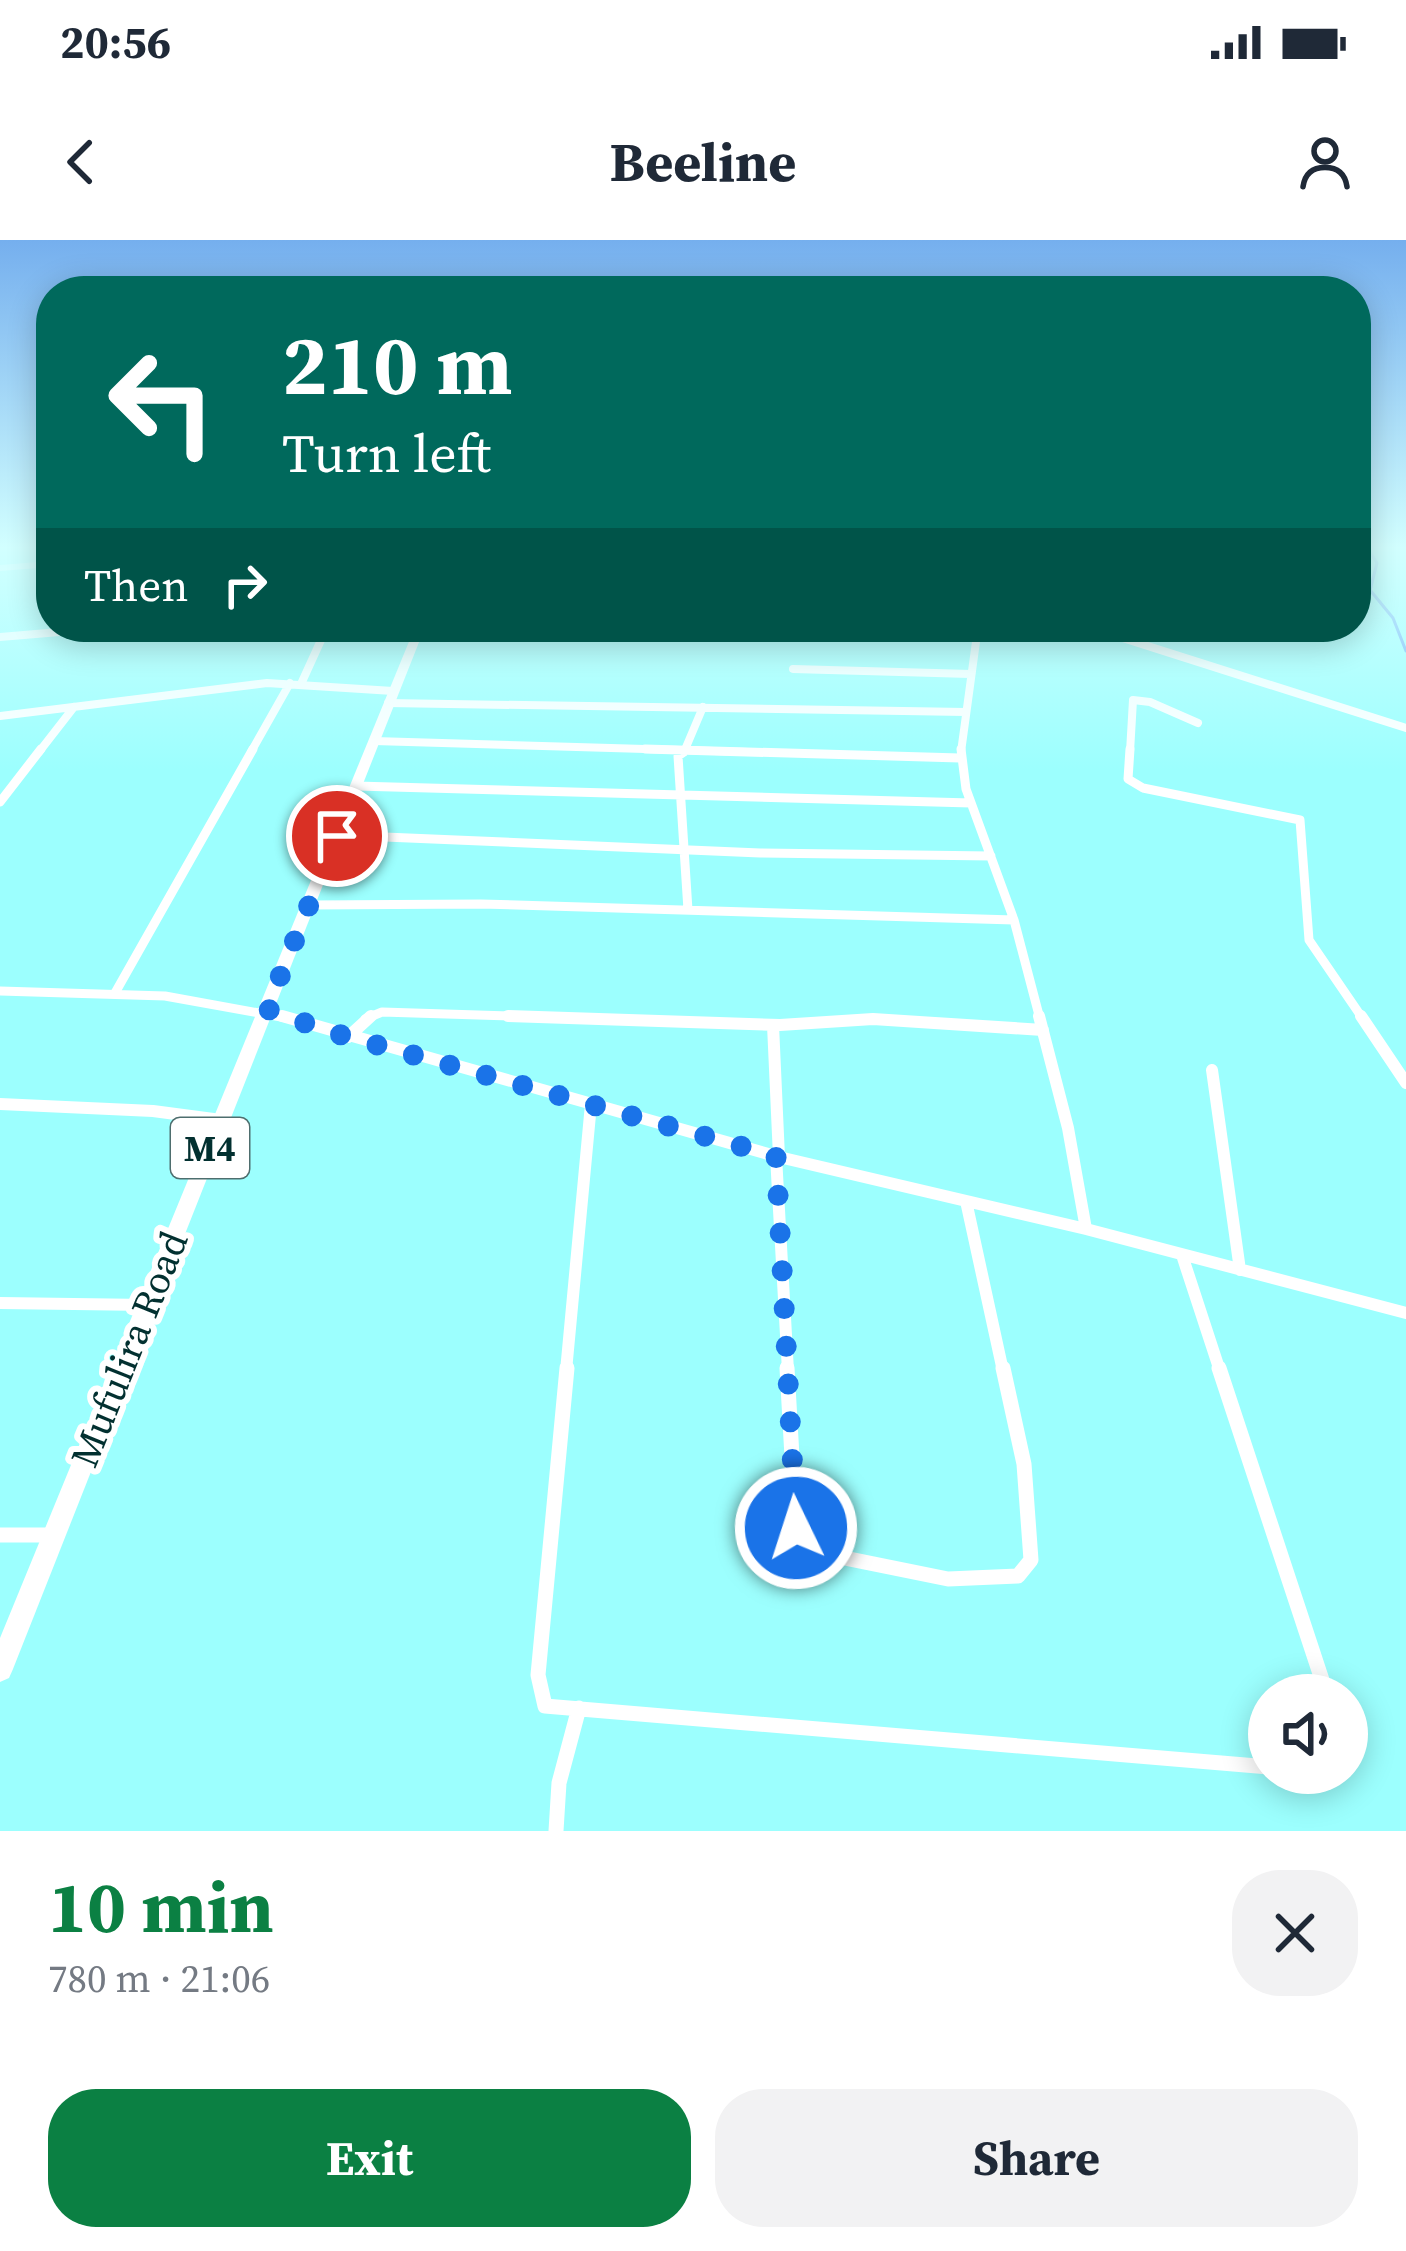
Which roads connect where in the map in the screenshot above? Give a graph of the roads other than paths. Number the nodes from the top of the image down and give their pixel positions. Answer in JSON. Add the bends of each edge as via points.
{"nodes":[{"id":1,"x":36,"y":634,"type":"edge"},
{"id":2,"x":0,"y":637,"type":"edge"},
{"id":3,"x":319,"y":642,"type":"edge"},
{"id":4,"x":414,"y":642,"type":"edge"},
{"id":5,"x":976,"y":642,"type":"edge"},
{"id":6,"x":1135,"y":642,"type":"edge"},
{"id":7,"x":793,"y":669,"type":"dead end"},
{"id":8,"x":971,"y":674,"type":"junction"},
{"id":9,"x":296,"y":684,"type":"junction"},
{"id":10,"x":391,"y":697,"type":"junction"},
{"id":11,"x":703,"y":706,"type":"junction"},
{"id":12,"x":74,"y":707,"type":"junction"},
{"id":13,"x":966,"y":712,"type":"junction"},
{"id":14,"x":0,"y":716,"type":"edge"},
{"id":15,"x":1198,"y":723,"type":"dead end"},
{"id":16,"x":1406,"y":728,"type":"edge"},
{"id":17,"x":374,"y":741,"type":"junction"},
{"id":18,"x":688,"y":749,"type":"junction"},
{"id":19,"x":959,"y":758,"type":"junction"},
{"id":20,"x":356,"y":787,"type":"junction"},
{"id":21,"x":677,"y":798,"type":"junction"},
{"id":22,"x":0,"y":802,"type":"edge"},
{"id":23,"x":971,"y":803,"type":"junction"},
{"id":24,"x":337,"y":836,"type":"junction"},
{"id":25,"x":682,"y":850,"type":"junction"},
{"id":26,"x":991,"y":856,"type":"junction"},
{"id":27,"x":309,"y":905,"type":"junction"},
{"id":28,"x":688,"y":910,"type":"junction"},
{"id":29,"x":1014,"y":920,"type":"junction"},
{"id":30,"x":0,"y":991,"type":"edge"},
{"id":31,"x":115,"y":993,"type":"junction"},
{"id":32,"x":267,"y":1009,"type":"junction"},
{"id":33,"x":773,"y":1025,"type":"junction"},
{"id":34,"x":1042,"y":1030,"type":"junction"},
{"id":35,"x":348,"y":1037,"type":"junction"},
{"id":36,"x":1213,"y":1070,"type":"dead end"},
{"id":37,"x":1406,"y":1083,"type":"edge"},
{"id":38,"x":0,"y":1104,"type":"edge"},
{"id":39,"x":591,"y":1104,"type":"junction"},
{"id":40,"x":221,"y":1120,"type":"junction"},
{"id":41,"x":777,"y":1156,"type":"junction"},
{"id":42,"x":966,"y":1201,"type":"junction"},
{"id":43,"x":1086,"y":1229,"type":"junction"},
{"id":44,"x":1182,"y":1255,"type":"junction"},
{"id":45,"x":1240,"y":1270,"type":"junction"},
{"id":46,"x":0,"y":1304,"type":"edge"},
{"id":47,"x":148,"y":1304,"type":"junction"},
{"id":48,"x":1406,"y":1313,"type":"edge"},
{"id":49,"x":0,"y":1534,"type":"edge"},
{"id":50,"x":54,"y":1535,"type":"junction"},
{"id":51,"x":0,"y":1669,"type":"edge"},
{"id":52,"x":1321,"y":1674,"type":"edge"},
{"id":53,"x":579,"y":1708,"type":"junction"},
{"id":54,"x":1248,"y":1765,"type":"edge"},
{"id":55,"x":556,"y":1831,"type":"edge"}],
"edges":[{"from":1,"to":2,"type":"street"},
{"from":3,"to":9,"type":"street"},
{"from":4,"to":10,"type":"main road","name":"Mufulira Road","number":"M4"},
{"from":5,"to":8,"type":"street"},
{"from":6,"to":16,"type":"street"},
{"from":7,"to":8,"type":"street"},
{"from":8,"to":13,"type":"street"},
{"from":9,"to":10,"type":"street"},
{"from":9,"to":12,"type":"street"},
{"from":9,"to":31,"type":"street"},
{"from":10,"to":11,"type":"street"},
{"from":10,"to":17,"type":"main road","name":"Mufulira Road","number":"M4"},
{"from":11,"to":13,"type":"street"},
{"from":11,"to":18,"type":"street"},
{"from":12,"to":14,"type":"street"},
{"from":12,"to":22,"type":"street"},
{"from":13,"to":19,"type":"street"},
{"from":15,"to":37,"type":"street","via":[[1153,699],[1133,700],[1128,779],[1300,820],[1309,940]]},
{"from":17,"to":18,"type":"street"},
{"from":17,"to":20,"type":"main road","name":"Mufulira Road","number":"M4"},
{"from":18,"to":19,"type":"street"},
{"from":18,"to":21,"type":"street","via":[[678,756]]},
{"from":19,"to":23,"type":"street"},
{"from":20,"to":21,"type":"street"},
{"from":20,"to":24,"type":"main road","name":"Mufulira Road","number":"M4"},
{"from":21,"to":23,"type":"street"},
{"from":21,"to":25,"type":"street"},
{"from":23,"to":26,"type":"street"},
{"from":24,"to":25,"type":"street"},
{"from":24,"to":27,"type":"main road","name":"Mufulira Road","number":"M4"},
{"from":25,"to":26,"type":"street"},
{"from":25,"to":28,"type":"street"},
{"from":26,"to":29,"type":"street"},
{"from":27,"to":28,"type":"street"},
{"from":27,"to":32,"type":"main road","name":"Mufulira Road","number":"M4"},
{"from":28,"to":29,"type":"street"},
{"from":29,"to":34,"type":"street"},
{"from":30,"to":31,"type":"street"},
{"from":31,"to":32,"type":"street"},
{"from":32,"to":35,"type":"street"},
{"from":32,"to":40,"type":"main road","name":"Mufulira Road","number":"M4"},
{"from":33,"to":34,"type":"street","via":[[873,1019]]},
{"from":33,"to":35,"type":"street","via":[[382,1012]]},
{"from":33,"to":41,"type":"street"},
{"from":34,"to":43,"type":"street"},
{"from":35,"to":39,"type":"street"},
{"from":36,"to":45,"type":"street"},
{"from":38,"to":40,"type":"street"},
{"from":39,"to":41,"type":"street"},
{"from":39,"to":53,"type":"street","via":[[538,1675],[545,1706]]},
{"from":40,"to":47,"type":"main road","name":"Mufulira Road","number":"M4"},
{"from":41,"to":42,"type":"street"},
{"from":41,"to":42,"type":"street","via":[[796,1528],[810,1551],[947,1579],[1018,1576],[1031,1560],[1024,1464]]},
{"from":42,"to":43,"type":"street"},
{"from":43,"to":44,"type":"street"},
{"from":44,"to":45,"type":"street"},
{"from":44,"to":52,"type":"street"},
{"from":45,"to":48,"type":"street"},
{"from":46,"to":47,"type":"street"},
{"from":47,"to":50,"type":"main road","name":"Mufulira Road","number":"M4"},
{"from":49,"to":50,"type":"street"},
{"from":50,"to":51,"type":"main road","name":"Mufulira Road","number":"M4"},
{"from":53,"to":54,"type":"street"},
{"from":53,"to":55,"type":"street"}]}
